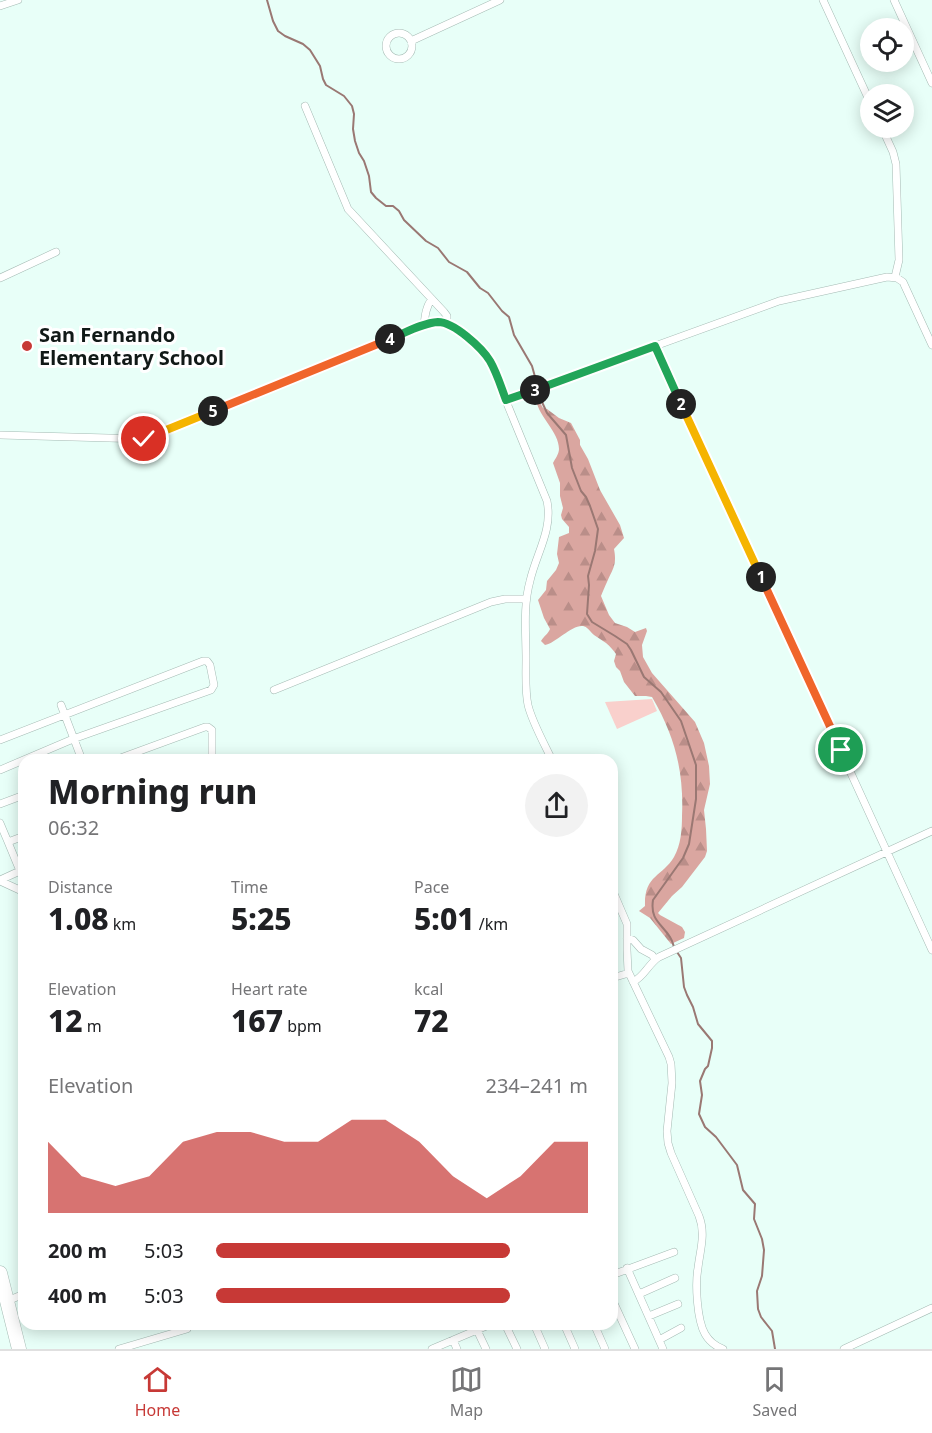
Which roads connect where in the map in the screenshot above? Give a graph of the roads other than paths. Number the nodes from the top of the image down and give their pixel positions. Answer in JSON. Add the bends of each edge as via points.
{"nodes":[{"id":1,"x":18,"y":0,"type":"edge"},
{"id":2,"x":500,"y":0,"type":"edge"},
{"id":3,"x":823,"y":0,"type":"edge"},
{"id":4,"x":894,"y":0,"type":"edge"},
{"id":5,"x":0,"y":6,"type":"edge"},
{"id":6,"x":411,"y":41,"type":"dead end"},
{"id":7,"x":932,"y":83,"type":"edge"},
{"id":8,"x":862,"y":84,"type":"edge"},
{"id":9,"x":305,"y":106,"type":"dead end"},
{"id":10,"x":887,"y":138,"type":"edge"},
{"id":11,"x":56,"y":252,"type":"dead end"},
{"id":12,"x":895,"y":277,"type":"junction"},
{"id":13,"x":0,"y":278,"type":"edge"},
{"id":14,"x":432,"y":299,"type":"junction"},
{"id":15,"x":447,"y":324,"type":"junction"},
{"id":16,"x":424,"y":325,"type":"junction"},
{"id":17,"x":932,"y":345,"type":"edge"},
{"id":18,"x":655,"y":346,"type":"junction"},
{"id":19,"x":506,"y":400,"type":"junction"},
{"id":20,"x":0,"y":435,"type":"edge"},
{"id":21,"x":526,"y":599,"type":"junction"},
{"id":22,"x":274,"y":690,"type":"dead end"},
{"id":23,"x":61,"y":705,"type":"dead end"},
{"id":24,"x":64,"y":715,"type":"junction"},
{"id":25,"x":73,"y":739,"type":"junction"},
{"id":26,"x":0,"y":740,"type":"edge"},
{"id":27,"x":38,"y":754,"type":"edge"},
{"id":28,"x":79,"y":754,"type":"edge"},
{"id":29,"x":131,"y":754,"type":"edge"},
{"id":30,"x":212,"y":754,"type":"edge"},
{"id":31,"x":549,"y":754,"type":"edge"},
{"id":32,"x":18,"y":762,"type":"edge"},
{"id":33,"x":0,"y":770,"type":"edge"},
{"id":34,"x":18,"y":797,"type":"edge"},
{"id":35,"x":0,"y":804,"type":"edge"},
{"id":36,"x":0,"y":823,"type":"edge"},
{"id":37,"x":932,"y":831,"type":"edge"},
{"id":38,"x":18,"y":838,"type":"edge"},
{"id":39,"x":8,"y":842,"type":"junction"},
{"id":40,"x":887,"y":851,"type":"junction"},
{"id":41,"x":18,"y":862,"type":"edge"},
{"id":42,"x":18,"y":872,"type":"edge"},
{"id":43,"x":0,"y":881,"type":"edge"},
{"id":44,"x":18,"y":889,"type":"edge"},
{"id":45,"x":618,"y":902,"type":"edge"},
{"id":46,"x":627,"y":938,"type":"junction"},
{"id":47,"x":932,"y":950,"type":"edge"},
{"id":48,"x":656,"y":959,"type":"junction"},
{"id":49,"x":629,"y":973,"type":"junction"},
{"id":50,"x":618,"y":976,"type":"edge"},
{"id":51,"x":633,"y":982,"type":"junction"},
{"id":52,"x":674,"y":1252,"type":"dead end"},
{"id":53,"x":627,"y":1268,"type":"junction"},
{"id":54,"x":618,"y":1272,"type":"edge"},
{"id":55,"x":0,"y":1273,"type":"edge"},
{"id":56,"x":675,"y":1278,"type":"dead end"},
{"id":57,"x":639,"y":1294,"type":"junction"},
{"id":58,"x":18,"y":1296,"type":"edge"},
{"id":59,"x":7,"y":1301,"type":"junction"},
{"id":60,"x":678,"y":1304,"type":"dead end"},
{"id":61,"x":932,"y":1308,"type":"edge"},
{"id":62,"x":618,"y":1312,"type":"edge"},
{"id":63,"x":649,"y":1316,"type":"junction"},
{"id":64,"x":681,"y":1328,"type":"dead end"},
{"id":65,"x":184,"y":1330,"type":"edge"},
{"id":66,"x":477,"y":1330,"type":"joint"},
{"id":67,"x":508,"y":1330,"type":"edge"},
{"id":68,"x":537,"y":1330,"type":"edge"},
{"id":69,"x":567,"y":1330,"type":"edge"},
{"id":70,"x":597,"y":1330,"type":"edge"},
{"id":71,"x":453,"y":1340,"type":"junction"},
{"id":72,"x":659,"y":1340,"type":"junction"},
{"id":73,"x":19,"y":1349,"type":"edge"},
{"id":74,"x":119,"y":1349,"type":"edge"},
{"id":75,"x":432,"y":1349,"type":"edge"},
{"id":76,"x":457,"y":1349,"type":"edge"},
{"id":77,"x":486,"y":1349,"type":"edge"},
{"id":78,"x":517,"y":1349,"type":"edge"},
{"id":79,"x":545,"y":1349,"type":"edge"},
{"id":80,"x":575,"y":1349,"type":"edge"},
{"id":81,"x":605,"y":1349,"type":"edge"},
{"id":82,"x":635,"y":1349,"type":"edge"},
{"id":83,"x":663,"y":1349,"type":"edge"},
{"id":84,"x":723,"y":1349,"type":"edge"},
{"id":85,"x":844,"y":1349,"type":"edge"}],
"edges":[{"from":1,"to":5,"type":"street"},
{"from":2,"to":6,"type":"street"},
{"from":3,"to":8,"type":"street"},
{"from":4,"to":7,"type":"street"},
{"from":9,"to":14,"type":"street","via":[[348,209]]},
{"from":10,"to":12,"type":"street","via":[[896,164]]},
{"from":11,"to":13,"type":"street"},
{"from":12,"to":17,"type":"street","via":[[904,284]]},
{"from":12,"to":18,"type":"street","via":[[779,301]]},
{"from":14,"to":15,"type":"street","via":[[446,314]]},
{"from":14,"to":16,"type":"street"},
{"from":15,"to":16,"type":"street"},
{"from":15,"to":19,"type":"street","via":[[487,357]]},
{"from":16,"to":20,"type":"street","via":[[144,439]]},
{"from":18,"to":19,"type":"street"},
{"from":18,"to":40,"type":"street"},
{"from":19,"to":21,"type":"street","via":[[549,511]]},
{"from":21,"to":22,"type":"street","via":[[491,602]]},
{"from":21,"to":31,"type":"street","via":[[527,702]]},
{"from":23,"to":24,"type":"street"},
{"from":24,"to":25,"type":"street"},
{"from":24,"to":25,"type":"street","via":[[203,661],[210,665],[214,685],[211,690]]},
{"from":24,"to":26,"type":"street"},
{"from":25,"to":27,"type":"street"},
{"from":25,"to":28,"type":"street"},
{"from":29,"to":30,"type":"street","via":[[208,727],[212,730]]},
{"from":32,"to":33,"type":"street"},
{"from":34,"to":35,"type":"street"},
{"from":36,"to":39,"type":"street"},
{"from":37,"to":40,"type":"street"},
{"from":38,"to":39,"type":"street"},
{"from":39,"to":41,"type":"street"},
{"from":40,"to":47,"type":"street"},
{"from":40,"to":48,"type":"street"},
{"from":42,"to":43,"type":"street"},
{"from":43,"to":44,"type":"street"},
{"from":45,"to":46,"type":"street","via":[[626,920]]},
{"from":46,"to":48,"type":"street"},
{"from":46,"to":49,"type":"street"},
{"from":48,"to":51,"type":"street"},
{"from":49,"to":50,"type":"street"},
{"from":49,"to":51,"type":"street"},
{"from":51,"to":84,"type":"street","via":[[670,1061],[668,1143],[702,1226],[697,1275],[701,1323],[707,1338]]},
{"from":52,"to":53,"type":"street"},
{"from":53,"to":54,"type":"street"},
{"from":53,"to":57,"type":"street"},
{"from":55,"to":59,"type":"highway"},
{"from":56,"to":57,"type":"street"},
{"from":57,"to":63,"type":"street"},
{"from":58,"to":59,"type":"street"},
{"from":59,"to":73,"type":"highway"},
{"from":60,"to":63,"type":"street"},
{"from":61,"to":85,"type":"street"},
{"from":62,"to":82,"type":"street"},
{"from":63,"to":72,"type":"street"},
{"from":64,"to":72,"type":"street"},
{"from":65,"to":74,"type":"street"},
{"from":66,"to":71,"type":"street"},
{"from":66,"to":77,"type":"street"},
{"from":67,"to":78,"type":"street"},
{"from":68,"to":79,"type":"street"},
{"from":69,"to":80,"type":"street"},
{"from":70,"to":81,"type":"street"},
{"from":71,"to":75,"type":"street"},
{"from":71,"to":76,"type":"street"},
{"from":72,"to":83,"type":"street"}]}
